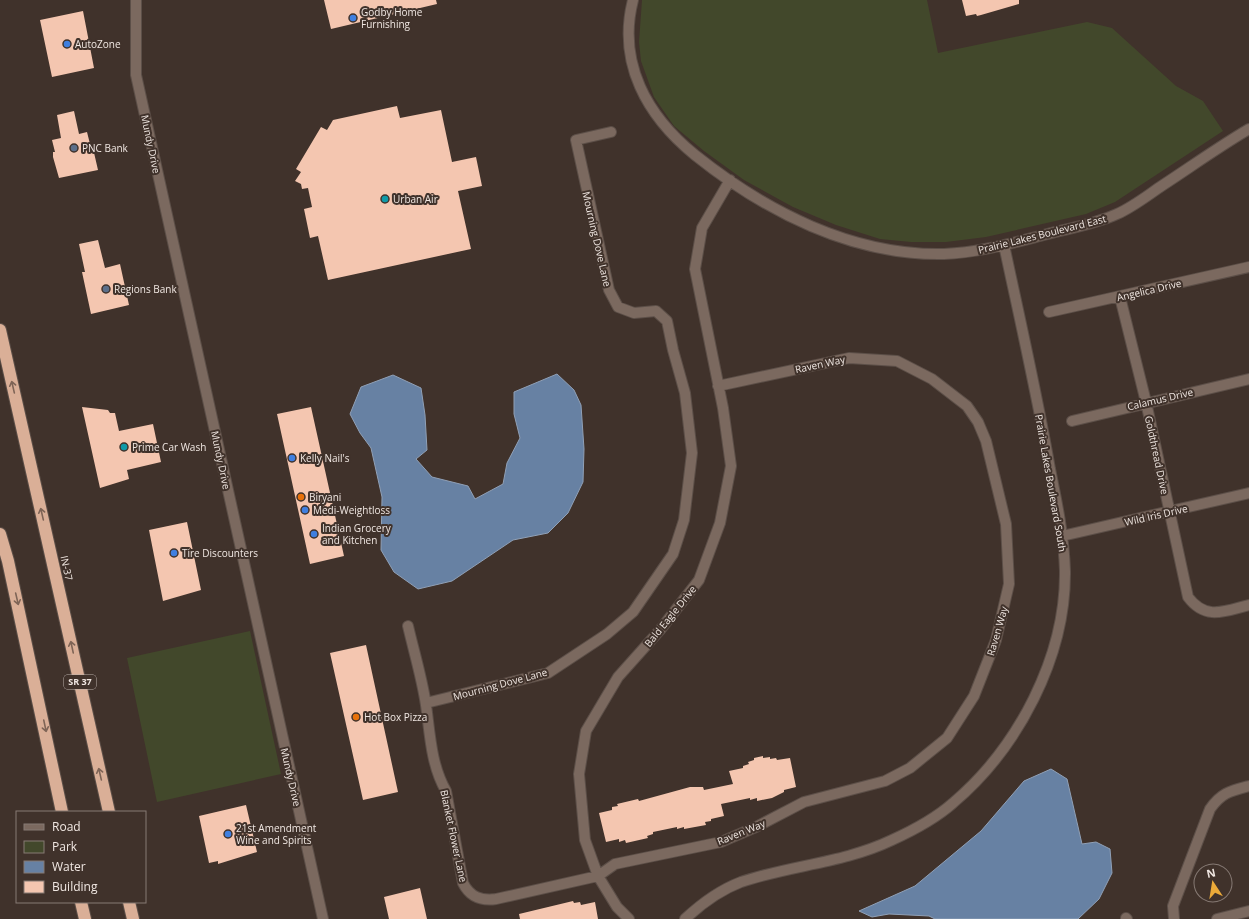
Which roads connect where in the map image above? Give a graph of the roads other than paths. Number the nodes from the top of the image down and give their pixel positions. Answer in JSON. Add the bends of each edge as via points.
{"nodes":[{"id":1,"x":136,"y":0,"type":"edge"},
{"id":2,"x":633,"y":0,"type":"edge"},
{"id":3,"x":1249,"y":128,"type":"edge"},
{"id":4,"x":611,"y":132,"type":"dead end"},
{"id":5,"x":730,"y":180,"type":"junction"},
{"id":6,"x":1004,"y":245,"type":"junction"},
{"id":7,"x":1249,"y":267,"type":"edge"},
{"id":8,"x":1120,"y":297,"type":"junction"},
{"id":9,"x":1049,"y":312,"type":"dead end"},
{"id":10,"x":0,"y":330,"type":"edge"},
{"id":11,"x":1249,"y":380,"type":"edge"},
{"id":12,"x":718,"y":386,"type":"junction"},
{"id":13,"x":1146,"y":402,"type":"junction"},
{"id":14,"x":1072,"y":420,"type":"dead end"},
{"id":15,"x":1249,"y":493,"type":"edge"},
{"id":16,"x":1170,"y":511,"type":"junction"},
{"id":17,"x":0,"y":534,"type":"edge"},
{"id":18,"x":1062,"y":536,"type":"junction"},
{"id":19,"x":1249,"y":605,"type":"edge"},
{"id":20,"x":408,"y":626,"type":"dead end"},
{"id":21,"x":426,"y":703,"type":"junction"},
{"id":22,"x":1249,"y":786,"type":"edge"},
{"id":23,"x":62,"y":811,"type":"edge"},
{"id":24,"x":109,"y":811,"type":"edge"},
{"id":25,"x":598,"y":876,"type":"junction"},
{"id":26,"x":81,"y":903,"type":"edge"},
{"id":27,"x":129,"y":903,"type":"edge"},
{"id":28,"x":1249,"y":911,"type":"edge"},
{"id":29,"x":85,"y":919,"type":"edge"},
{"id":30,"x":133,"y":919,"type":"edge"},
{"id":31,"x":323,"y":919,"type":"edge"},
{"id":32,"x":629,"y":919,"type":"edge"},
{"id":33,"x":685,"y":919,"type":"edge"},
{"id":34,"x":1174,"y":919,"type":"edge"},
{"id":35,"x":1217,"y":919,"type":"edge"}],
"edges":[{"from":1,"to":31,"type":"street","name":"Mundy Drive","via":[[136,75]]},
{"from":2,"to":5,"type":"street","name":"Prairie Lakes Boulevard East","via":[[629,22],[630,53],[645,99],[660,121],[682,144]]},
{"from":3,"to":6,"type":"street","name":"Prairie Lakes Boulevard East","via":[[1117,214]]},
{"from":4,"to":21,"type":"street","name":"Mourning Dove Lane","via":[[576,140],[608,290],[618,307],[634,313],[656,311],[667,321],[685,393],[692,453],[684,520],[673,554],[640,604],[607,634],[548,673]]},
{"from":5,"to":6,"type":"street","name":"Prairie Lakes Boulevard East","via":[[758,200],[794,218],[847,240],[872,246],[945,254]]},
{"from":5,"to":12,"type":"street","name":"Bald Eagle Drive","via":[[702,228],[695,269]]},
{"from":6,"to":18,"type":"street","name":"Prairie Lakes Boulevard South","via":[[1046,443]]},
{"from":7,"to":8,"type":"street","name":"Angelica Drive"},
{"from":8,"to":9,"type":"street","name":"Angelica Drive"},
{"from":8,"to":13,"type":"street","name":"Goldthread Drive"},
{"from":24,"to":10,"type":"highway","name":"IN-37","number":"SR 37","one_way":true},
{"from":11,"to":13,"type":"street","name":"Calamus Drive"},
{"from":12,"to":25,"type":"street","name":"Bald Eagle Drive","via":[[731,466],[720,523],[699,580],[660,630],[618,677],[586,731],[578,774],[585,840]]},
{"from":12,"to":25,"type":"street","name":"Raven Way","via":[[849,358],[897,361],[932,379],[967,406],[978,422],[986,441],[1006,524],[1009,584],[996,640],[974,696],[947,738],[910,768],[885,781],[804,802],[721,842],[615,864]]},
{"from":13,"to":14,"type":"street","name":"Calamus Drive"},
{"from":13,"to":16,"type":"street","name":"Goldthread Drive"},
{"from":15,"to":16,"type":"street","name":"Wild Iris Drive"},
{"from":16,"to":18,"type":"street","name":"Wild Iris Drive"},
{"from":16,"to":19,"type":"street","name":"Goldthread Drive","via":[[1188,597],[1200,609],[1215,613]]},
{"from":17,"to":23,"type":"highway","one_way":true,"via":[[13,583]]},
{"from":18,"to":33,"type":"street","name":"Prairie Lakes Boulevard South","via":[[1065,573],[1050,658],[1021,722],[990,766],[970,787],[934,818],[889,842],[846,858],[740,883],[718,894]]},
{"from":20,"to":21,"type":"street","name":"Blanket Flower Lane"},
{"from":21,"to":25,"type":"street","name":"Blanket Flower Lane","via":[[431,750],[440,781],[446,791],[463,883],[467,891],[487,900]]},
{"from":22,"to":34,"type":"street","via":[[1227,792],[1217,799],[1210,810],[1172,906]]},
{"from":25,"to":32,"type":"street","name":"Bald Eagle Drive","via":[[617,907]]},
{"from":26,"to":29,"type":"highway"},
{"from":27,"to":30,"type":"highway"},
{"from":28,"to":35,"type":"street"}]}
